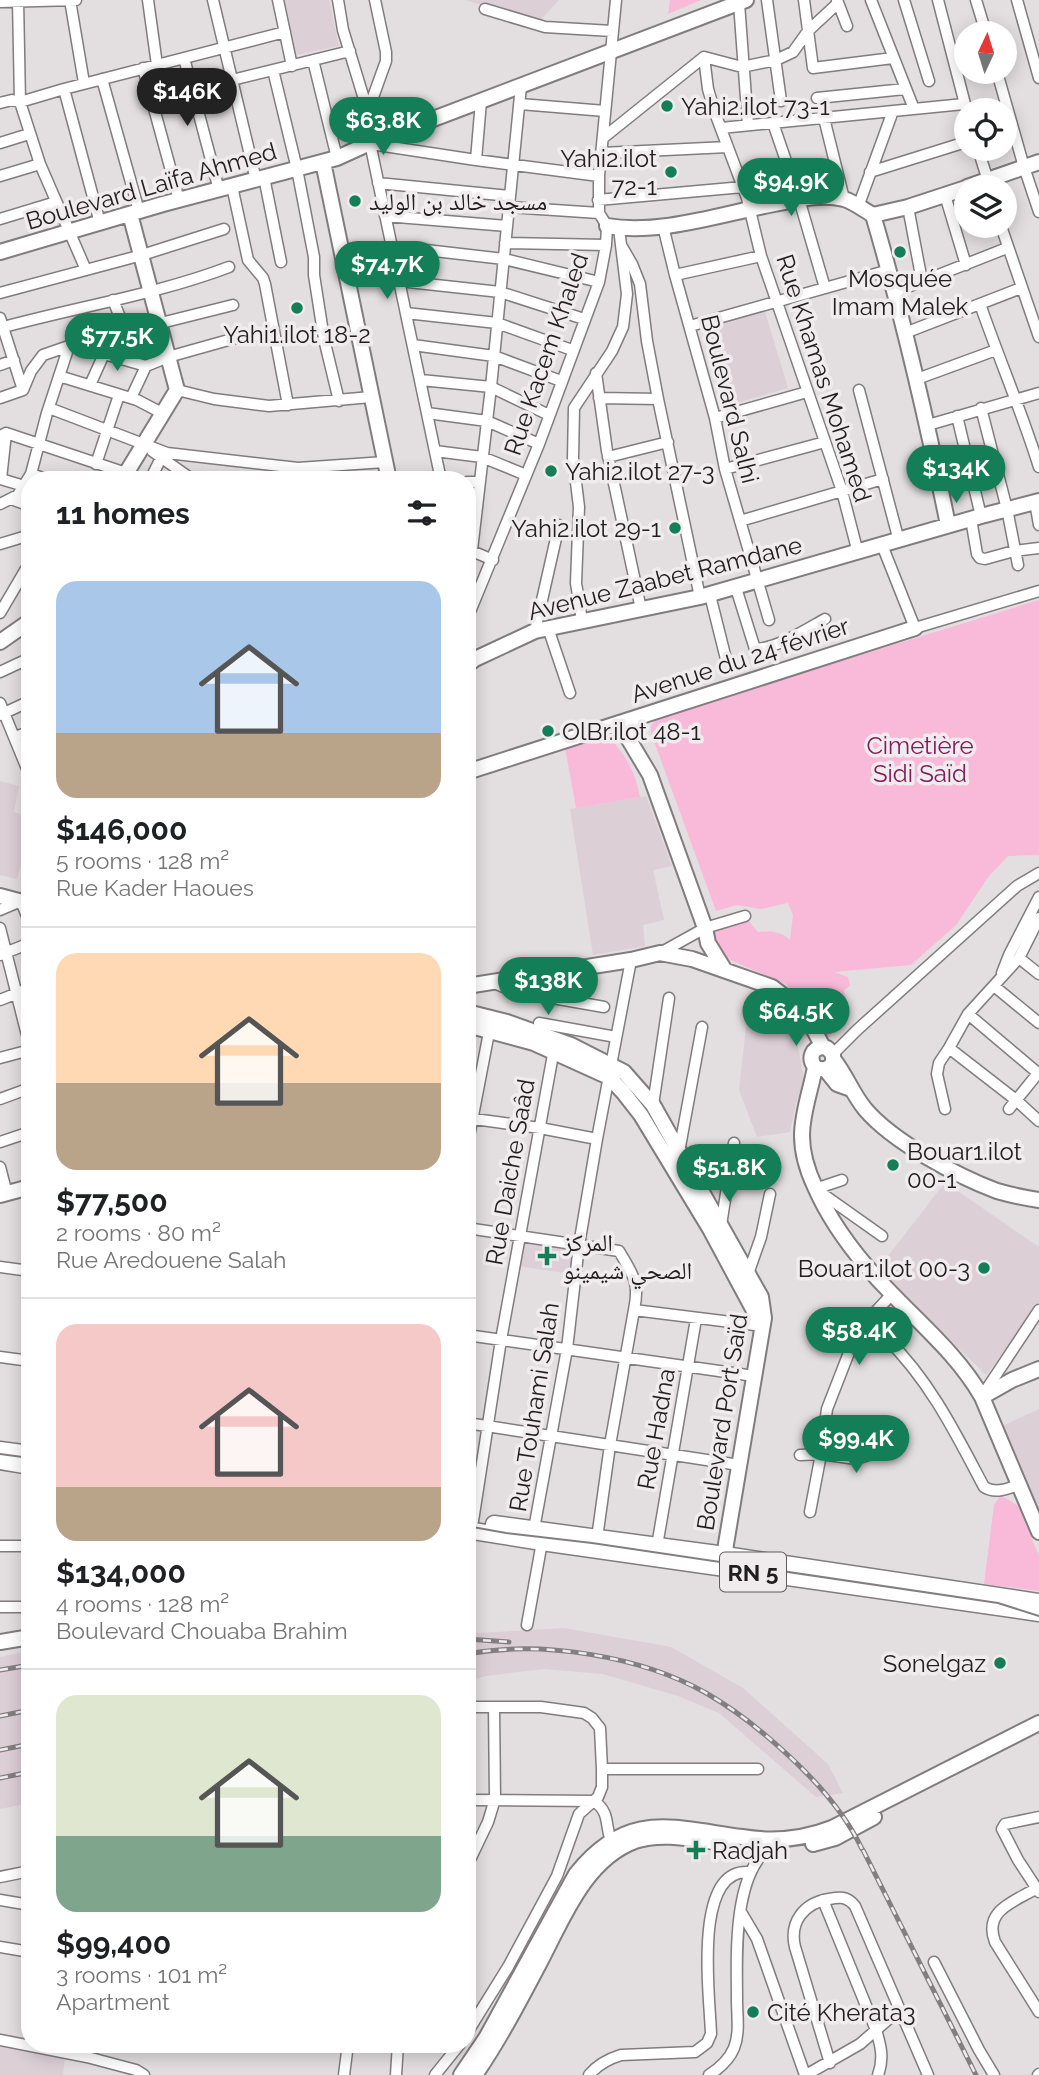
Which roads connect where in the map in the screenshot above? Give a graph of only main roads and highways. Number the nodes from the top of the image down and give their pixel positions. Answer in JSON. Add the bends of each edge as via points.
{"nodes":[{"id":1,"x":742,"y":1,"type":"edge"},
{"id":2,"x":330,"y":160,"type":"junction"},
{"id":3,"x":1039,"y":162,"type":"edge"},
{"id":4,"x":1008,"y":175,"type":"edge"},
{"id":5,"x":954,"y":192,"type":"edge"},
{"id":6,"x":135,"y":213,"type":"junction"},
{"id":7,"x":873,"y":215,"type":"junction"},
{"id":8,"x":613,"y":227,"type":"road end"},
{"id":9,"x":0,"y":252,"type":"edge"},
{"id":10,"x":128,"y":471,"type":"edge"},
{"id":11,"x":387,"y":471,"type":"edge"},
{"id":12,"x":1037,"y":501,"type":"edge"},
{"id":13,"x":948,"y":525,"type":"junction"},
{"id":14,"x":21,"y":627,"type":"edge"},
{"id":15,"x":915,"y":628,"type":"road end"},
{"id":16,"x":0,"y":642,"type":"edge"},
{"id":17,"x":476,"y":659,"type":"edge"},
{"id":18,"x":619,"y":723,"type":"junction"},
{"id":19,"x":476,"y":769,"type":"edge"},
{"id":20,"x":0,"y":896,"type":"edge"},
{"id":21,"x":21,"y":901,"type":"edge"},
{"id":22,"x":724,"y":969,"type":"junction"},
{"id":23,"x":476,"y":984,"type":"edge"},
{"id":24,"x":476,"y":1017,"type":"edge"},
{"id":25,"x":491,"y":1025,"type":"junction"},
{"id":26,"x":476,"y":1026,"type":"edge"},
{"id":27,"x":824,"y":1059,"type":"junction"},
{"id":28,"x":610,"y":1071,"type":"junction"},
{"id":29,"x":968,"y":1178,"type":"junction"},
{"id":30,"x":21,"y":1189,"type":"edge"},
{"id":31,"x":1039,"y":1190,"type":"edge"},
{"id":32,"x":4,"y":1194,"type":"edge"},
{"id":33,"x":1039,"y":1200,"type":"edge"},
{"id":34,"x":762,"y":1326,"type":"junction"},
{"id":35,"x":1039,"y":1369,"type":"edge"},
{"id":36,"x":982,"y":1397,"type":"junction"},
{"id":37,"x":0,"y":1450,"type":"edge"},
{"id":38,"x":21,"y":1453,"type":"edge"},
{"id":39,"x":0,"y":1461,"type":"edge"},
{"id":40,"x":21,"y":1464,"type":"edge"},
{"id":41,"x":476,"y":1524,"type":"edge"},
{"id":42,"x":1039,"y":1532,"type":"edge"},
{"id":43,"x":538,"y":1536,"type":"junction"},
{"id":44,"x":725,"y":1561,"type":"junction"},
{"id":45,"x":1039,"y":1602,"type":"edge"},
{"id":46,"x":1039,"y":1613,"type":"edge"},
{"id":47,"x":21,"y":1638,"type":"edge"},
{"id":48,"x":0,"y":1642,"type":"edge"},
{"id":49,"x":1039,"y":1723,"type":"edge"},
{"id":50,"x":1039,"y":1733,"type":"edge"},
{"id":51,"x":614,"y":1846,"type":"junction"},
{"id":52,"x":476,"y":2052,"type":"edge"},
{"id":53,"x":476,"y":2053,"type":"edge"},
{"id":54,"x":461,"y":2075,"type":"edge"},
{"id":55,"x":475,"y":2075,"type":"edge"}],
"edges":[{"from":1,"to":2,"type":"main road","name":"Boulevard Laïfa Ahmed"},
{"from":2,"to":6,"type":"main road","name":"Boulevard Laïfa Ahmed"},
{"from":2,"to":11,"type":"main road"},
{"from":3,"to":4,"type":"main road"},
{"from":5,"to":7,"type":"main road"},
{"from":6,"to":9,"type":"main road","name":"Boulevard Laïfa Ahmed"},
{"from":6,"to":10,"type":"main road","via":[[177,390]]},
{"from":7,"to":8,"type":"main road","via":[[844,199],[799,199],[663,226]]},
{"from":7,"to":13,"type":"main road","via":[[917,379]]},
{"from":12,"to":13,"type":"main road","name":"Avenue Zaabet Ramdane"},
{"from":13,"to":17,"type":"main road","name":"Avenue Zaabet Ramdane","via":[[705,596],[541,629]]},
{"from":14,"to":16,"type":"main road"},
{"from":15,"to":18,"type":"main road","name":"Avenue du 24 février"},
{"from":18,"to":19,"type":"main road","name":"Avenue du 24 février"},
{"from":18,"to":22,"type":"main road","via":[[650,775],[708,943]]},
{"from":20,"to":21,"type":"main road"},
{"from":22,"to":23,"type":"main road","via":[[660,953]]},
{"from":22,"to":27,"type":"main road","via":[[780,993],[805,1023],[805,1035]]},
{"from":24,"to":25,"type":"main road"},
{"from":25,"to":26,"type":"main road"},
{"from":25,"to":28,"type":"main road","via":[[534,1043],[555,1045]]},
{"from":27,"to":29,"type":"main road","via":[[837,1084],[850,1089],[894,1135]]},
{"from":27,"to":36,"type":"main road","via":[[805,1109],[802,1134],[804,1160],[823,1207],[865,1265],[945,1347]]},
{"from":28,"to":34,"type":"main road","via":[[719,1245]]},
{"from":28,"to":34,"type":"main road","name":"Boulevard Port Saïd","via":[[624,1072],[653,1105],[761,1297]]},
{"from":29,"to":31,"type":"main road"},
{"from":29,"to":33,"type":"main road","via":[[996,1191]]},
{"from":30,"to":32,"type":"main road"},
{"from":34,"to":44,"type":"main road","name":"Boulevard Port Saïd"},
{"from":35,"to":36,"type":"main road"},
{"from":36,"to":42,"type":"main road"},
{"from":37,"to":38,"type":"main road"},
{"from":39,"to":40,"type":"main road"},
{"from":41,"to":43,"type":"main road","number":"RN 5"},
{"from":43,"to":44,"type":"main road","number":"RN 5"},
{"from":43,"to":44,"type":"main road","number":"RN 5","via":[[657,1546]]},
{"from":44,"to":45,"type":"main road","number":"RN 5"},
{"from":44,"to":46,"type":"main road","number":"RN 5"},
{"from":47,"to":48,"type":"main road"},
{"from":49,"to":51,"type":"main road","via":[[811,1835],[743,1838],[653,1826],[633,1830]]},
{"from":50,"to":51,"type":"main road","via":[[835,1838],[768,1849],[665,1837]]},
{"from":51,"to":52,"type":"main road","via":[[576,1874]]},
{"from":51,"to":55,"type":"main road","via":[[572,1902]]},
{"from":53,"to":54,"type":"main road"}]}
